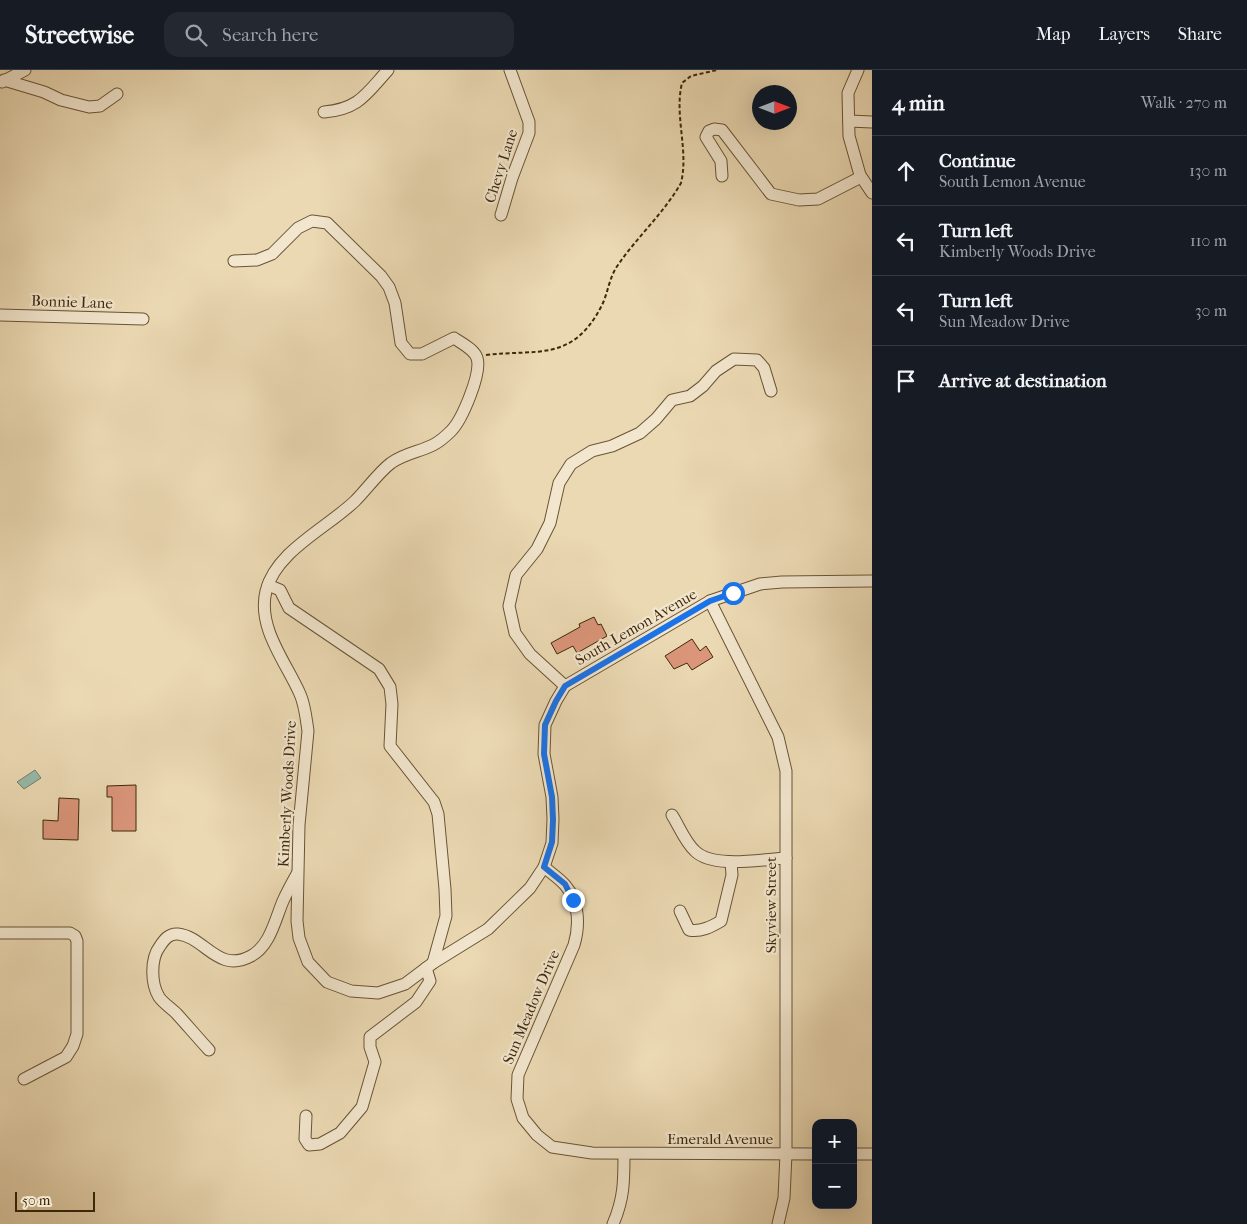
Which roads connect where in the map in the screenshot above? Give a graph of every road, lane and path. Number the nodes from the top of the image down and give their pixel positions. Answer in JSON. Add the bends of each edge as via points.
{"nodes":[{"id":1,"x":25,"y":70,"type":"edge"},
{"id":2,"x":388,"y":70,"type":"edge"},
{"id":3,"x":510,"y":70,"type":"edge"},
{"id":4,"x":717,"y":70,"type":"edge"},
{"id":5,"x":858,"y":70,"type":"edge"},
{"id":6,"x":2,"y":81,"type":"edge"},
{"id":7,"x":116,"y":94,"type":"dead end"},
{"id":8,"x":324,"y":112,"type":"dead end"},
{"id":9,"x":849,"y":121,"type":"junction"},
{"id":10,"x":872,"y":122,"type":"edge"},
{"id":11,"x":722,"y":176,"type":"dead end"},
{"id":12,"x":861,"y":177,"type":"junction"},
{"id":13,"x":872,"y":193,"type":"edge"},
{"id":14,"x":501,"y":214,"type":"dead end"},
{"id":15,"x":234,"y":261,"type":"dead end"},
{"id":16,"x":0,"y":315,"type":"edge"},
{"id":17,"x":143,"y":319,"type":"dead end"},
{"id":18,"x":476,"y":356,"type":"junction"},
{"id":19,"x":771,"y":391,"type":"dead end"},
{"id":20,"x":872,"y":581,"type":"edge"},
{"id":21,"x":268,"y":585,"type":"junction"},
{"id":22,"x":710,"y":601,"type":"junction"},
{"id":23,"x":565,"y":686,"type":"junction"},
{"id":24,"x":672,"y":815,"type":"dead end"},
{"id":25,"x":786,"y":858,"type":"junction"},
{"id":26,"x":731,"y":862,"type":"junction"},
{"id":27,"x":544,"y":867,"type":"junction"},
{"id":28,"x":298,"y":872,"type":"junction"},
{"id":29,"x":680,"y":912,"type":"dead end"},
{"id":30,"x":0,"y":933,"type":"edge"},
{"id":31,"x":430,"y":966,"type":"junction"},
{"id":32,"x":209,"y":1050,"type":"dead end"},
{"id":33,"x":24,"y":1079,"type":"dead end"},
{"id":34,"x":306,"y":1116,"type":"dead end"},
{"id":35,"x":624,"y":1154,"type":"junction"},
{"id":36,"x":786,"y":1154,"type":"junction"},
{"id":37,"x":812,"y":1154,"type":"edge"},
{"id":38,"x":857,"y":1154,"type":"edge"},
{"id":39,"x":872,"y":1154,"type":"edge"},
{"id":40,"x":613,"y":1224,"type":"edge"},
{"id":41,"x":778,"y":1224,"type":"edge"}],
"edges":[{"from":1,"to":6,"type":"street"},
{"from":2,"to":8,"type":"street","via":[[363,99],[352,106]]},
{"from":3,"to":14,"type":"street","name":"Chevy Lane","via":[[530,122]]},
{"from":4,"to":18,"type":"path","via":[[691,76],[682,82],[684,168],[681,183],[616,268],[602,306],[590,325],[577,339],[555,348]]},
{"from":5,"to":9,"type":"street","via":[[848,93]]},
{"from":6,"to":7,"type":"street","via":[[89,107],[100,106]]},
{"from":9,"to":10,"type":"street"},
{"from":9,"to":12,"type":"street","via":[[849,136]]},
{"from":11,"to":12,"type":"street","via":[[721,161],[706,137],[714,129],[722,130],[772,194],[799,200],[818,199]]},
{"from":12,"to":13,"type":"street"},
{"from":15,"to":18,"type":"street","via":[[257,260],[272,254],[298,228],[312,221],[327,223],[389,287],[395,303],[401,343],[410,354],[422,354],[454,338]]},
{"from":16,"to":17,"type":"street","name":"Bonnie Lane"},
{"from":18,"to":21,"type":"street","name":"Kimberly Woods Drive","via":[[478,366],[474,383],[452,430],[433,445],[405,454],[390,464],[353,503],[277,567]]},
{"from":19,"to":23,"type":"street","via":[[764,368],[756,360],[734,359],[690,396],[672,400],[640,433],[592,451],[571,464],[558,483],[550,523],[537,549],[516,575],[509,606],[515,633],[530,654]]},
{"from":20,"to":22,"type":"street","name":"South Lemon Avenue","via":[[760,584]]},
{"from":21,"to":28,"type":"street","name":"Kimberly Woods Drive","via":[[264,604],[267,624],[301,696],[308,730]]},
{"from":21,"to":31,"type":"street","via":[[280,590],[289,608],[379,669],[390,687],[390,746],[434,802],[438,814],[446,916]]},
{"from":22,"to":23,"type":"street","name":"South Lemon Avenue"},
{"from":22,"to":25,"type":"street","name":"Skyview Street","via":[[778,737],[786,772]]},
{"from":23,"to":27,"type":"street","name":"Kimberly Woods Drive","via":[[545,725],[544,754],[553,820],[552,842]]},
{"from":24,"to":26,"type":"street","via":[[694,851],[702,857]]},
{"from":25,"to":26,"type":"street"},
{"from":25,"to":36,"type":"street","name":"Skyview Street"},
{"from":26,"to":29,"type":"street","via":[[732,875],[721,921],[710,928],[689,930]]},
{"from":27,"to":31,"type":"street","name":"Kimberly Woods Drive","via":[[530,888],[488,929]]},
{"from":27,"to":35,"type":"street","name":"Sun Meadow Drive","via":[[570,892],[578,927],[574,945],[518,1075],[517,1099],[523,1118],[552,1147]]},
{"from":28,"to":31,"type":"street","name":"Kimberly Woods Drive","via":[[299,938],[308,962],[327,982],[350,991],[378,993],[405,984]]},
{"from":28,"to":32,"type":"street","via":[[268,938],[252,956],[223,959],[177,934],[164,940],[156,951],[152,968],[160,998]]},
{"from":30,"to":33,"type":"street","via":[[70,933],[77,941],[77,1034],[73,1046],[66,1057]]},
{"from":31,"to":34,"type":"street","via":[[430,981],[416,1002],[370,1037],[375,1062],[362,1107],[340,1133],[309,1146],[305,1139]]},
{"from":35,"to":36,"type":"street","name":"Emerald Avenue"},
{"from":35,"to":40,"type":"street","via":[[624,1185]]},
{"from":36,"to":37,"type":"street","name":"Emerald Avenue"},
{"from":36,"to":41,"type":"street","name":"Skyview Street","via":[[784,1198]]},
{"from":38,"to":39,"type":"street"}]}
